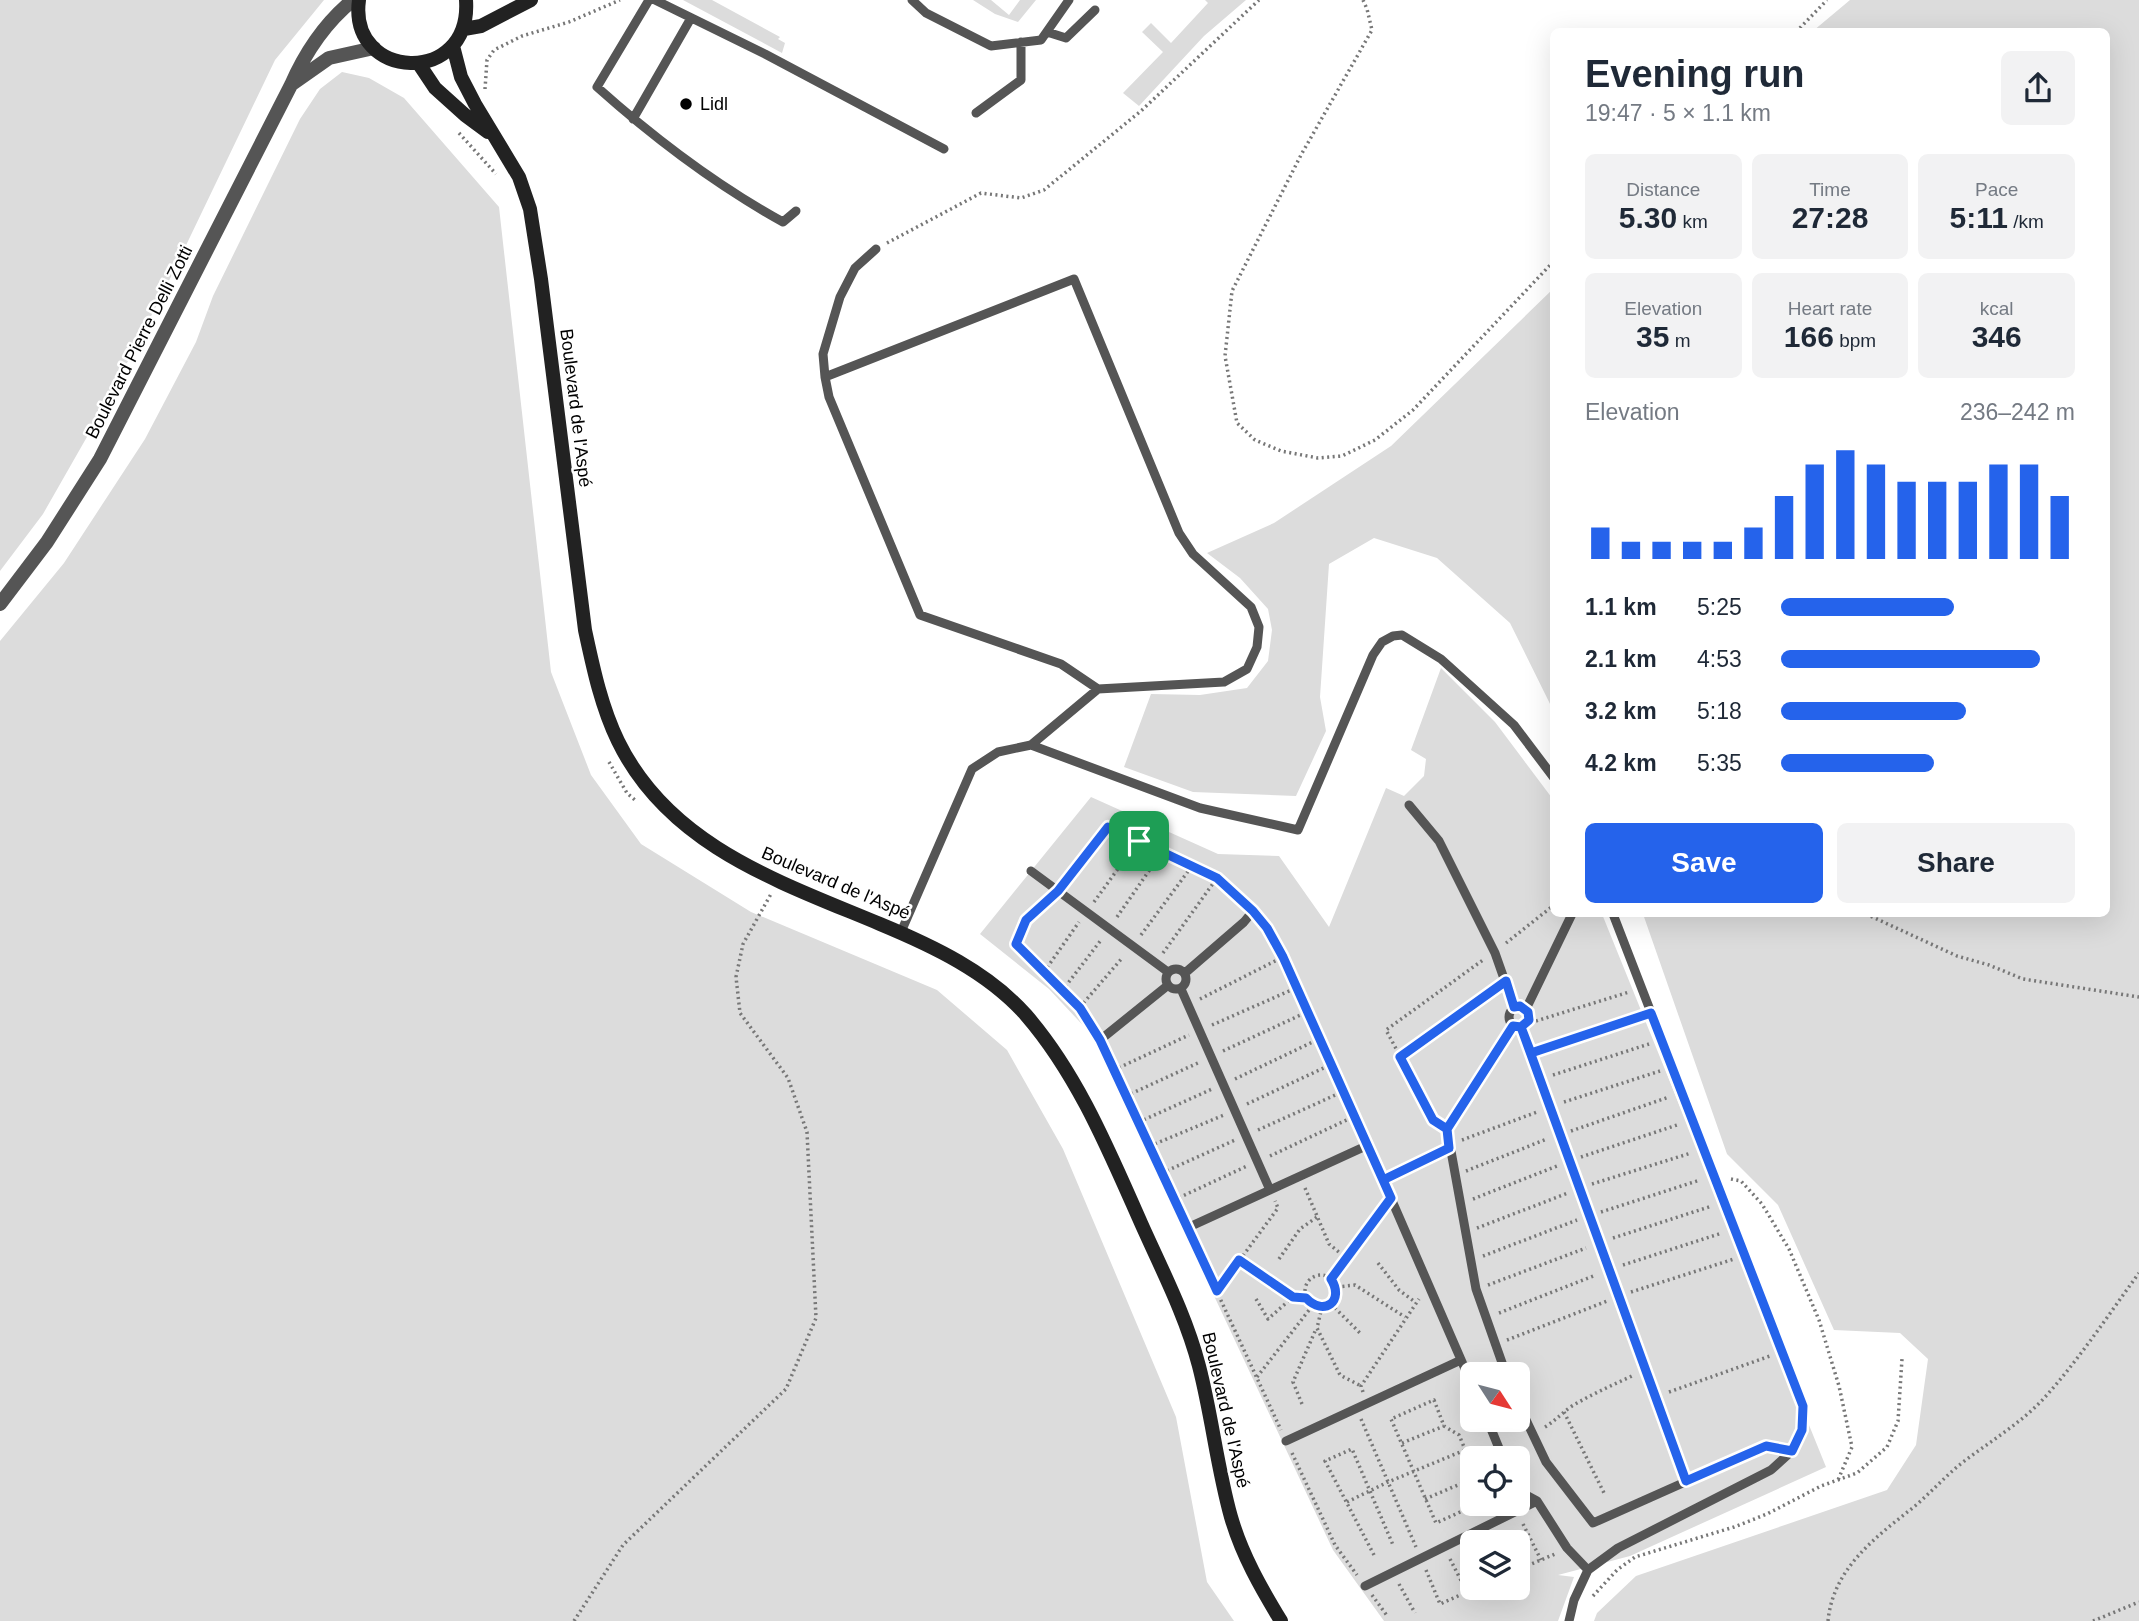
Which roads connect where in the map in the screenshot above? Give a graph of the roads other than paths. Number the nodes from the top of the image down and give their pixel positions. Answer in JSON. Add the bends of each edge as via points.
{"nodes":[{"id":1,"x":353,"y":0,"type":"edge"},
{"id":2,"x":359,"y":0,"type":"edge"},
{"id":3,"x":466,"y":0,"type":"edge"},
{"id":4,"x":531,"y":0,"type":"edge"},
{"id":5,"x":649,"y":0,"type":"edge"},
{"id":6,"x":655,"y":0,"type":"edge"},
{"id":7,"x":912,"y":0,"type":"edge"},
{"id":8,"x":1069,"y":0,"type":"edge"},
{"id":9,"x":1095,"y":10,"type":"dead end"},
{"id":10,"x":691,"y":18,"type":"junction"},
{"id":11,"x":464,"y":29,"type":"junction"},
{"id":12,"x":1047,"y":32,"type":"junction"},
{"id":13,"x":1021,"y":42,"type":"junction"},
{"id":14,"x":453,"y":46,"type":"junction"},
{"id":15,"x":374,"y":48,"type":"junction"},
{"id":16,"x":419,"y":64,"type":"junction"},
{"id":17,"x":291,"y":85,"type":"junction"},
{"id":18,"x":976,"y":113,"type":"dead end"},
{"id":19,"x":633,"y":119,"type":"junction"},
{"id":20,"x":495,"y":137,"type":"junction"},
{"id":21,"x":944,"y":149,"type":"dead end"},
{"id":22,"x":796,"y":211,"type":"dead end"},
{"id":23,"x":876,"y":249,"type":"road end"},
{"id":24,"x":825,"y":377,"type":"junction"},
{"id":25,"x":0,"y":604,"type":"edge"},
{"id":26,"x":1098,"y":689,"type":"junction"},
{"id":27,"x":1031,"y":745,"type":"junction"},
{"id":28,"x":1550,"y":773,"type":"edge"},
{"id":29,"x":1409,"y":805,"type":"dead end"},
{"id":30,"x":1031,"y":871,"type":"dead end"},
{"id":31,"x":1253,"y":911,"type":"road end"},
{"id":32,"x":1571,"y":917,"type":"edge"},
{"id":33,"x":1614,"y":917,"type":"edge"},
{"id":34,"x":901,"y":932,"type":"junction"},
{"id":35,"x":1168,"y":972,"type":"junction"},
{"id":36,"x":1185,"y":973,"type":"junction"},
{"id":37,"x":1167,"y":986,"type":"junction"},
{"id":38,"x":1181,"y":989,"type":"junction"},
{"id":39,"x":1514,"y":1007,"type":"junction"},
{"id":40,"x":1526,"y":1009,"type":"junction"},
{"id":41,"x":1521,"y":1024,"type":"junction"},
{"id":42,"x":1100,"y":1040,"type":"road end"},
{"id":43,"x":1449,"y":1148,"type":"junction"},
{"id":44,"x":1383,"y":1180,"type":"junction"},
{"id":45,"x":1270,"y":1190,"type":"junction"},
{"id":46,"x":1187,"y":1228,"type":"road end"},
{"id":47,"x":1461,"y":1360,"type":"joint"},
{"id":48,"x":1502,"y":1362,"type":"edge"},
{"id":49,"x":1530,"y":1428,"type":"edge"},
{"id":50,"x":1286,"y":1441,"type":"road end"},
{"id":51,"x":1792,"y":1451,"type":"junction"},
{"id":52,"x":1686,"y":1481,"type":"junction"},
{"id":53,"x":1530,"y":1497,"type":"edge"},
{"id":54,"x":1537,"y":1501,"type":"junction"},
{"id":55,"x":1588,"y":1570,"type":"junction"},
{"id":56,"x":1365,"y":1586,"type":"road end"},
{"id":57,"x":1281,"y":1621,"type":"edge"},
{"id":58,"x":1569,"y":1621,"type":"edge"}],
"edges":[{"from":1,"to":17,"type":"street","name":"Boulevard Pierre Delli Zotti","via":[[318,37]]},
{"from":2,"to":15,"type":"main road","via":[[360,23]]},
{"from":3,"to":11,"type":"main road"},
{"from":4,"to":11,"type":"main road","via":[[481,26]]},
{"from":5,"to":19,"type":"lane","via":[[597,87]]},
{"from":6,"to":10,"type":"lane"},
{"from":7,"to":13,"type":"lane","via":[[926,13],[991,46]]},
{"from":8,"to":12,"type":"lane"},
{"from":9,"to":12,"type":"lane","via":[[1066,38]]},
{"from":10,"to":19,"type":"lane"},
{"from":10,"to":21,"type":"lane"},
{"from":11,"to":14,"type":"main road"},
{"from":12,"to":13,"type":"lane","via":[[1041,40]]},
{"from":13,"to":18,"type":"lane","via":[[1021,80]]},
{"from":14,"to":16,"type":"main road"},
{"from":14,"to":20,"type":"main road","name":"Boulevard de l'Aspé","via":[[461,77]]},
{"from":15,"to":16,"type":"main road","via":[[395,61]]},
{"from":15,"to":17,"type":"street","name":"Boulevard Pierre Delli Zotti","via":[[329,58]]},
{"from":16,"to":20,"type":"main road","name":"Boulevard de l'Aspé","via":[[435,88]]},
{"from":17,"to":25,"type":"street","name":"Boulevard Pierre Delli Zotti","via":[[100,459]]},
{"from":19,"to":22,"type":"lane","via":[[746,201],[783,222]]},
{"from":20,"to":34,"type":"main road","name":"Boulevard de l'Aspé","via":[[519,177],[530,209],[585,630],[596,680],[618,740],[642,780],[681,822],[728,856]]},
{"from":23,"to":24,"type":"lane","via":[[855,268],[840,297],[823,354]]},
{"from":24,"to":26,"type":"lane","via":[[829,397],[920,615],[1061,664]]},
{"from":24,"to":26,"type":"lane","via":[[1073,279],[1179,533],[1192,554],[1251,607],[1259,627],[1257,647],[1247,669],[1224,682]]},
{"from":26,"to":27,"type":"lane"},
{"from":27,"to":28,"type":"lane","via":[[1200,808],[1298,830],[1373,655],[1382,642],[1402,635],[1441,659],[1514,725]]},
{"from":27,"to":34,"type":"lane","via":[[998,752],[972,769]]},
{"from":29,"to":39,"type":"lane","via":[[1439,841],[1494,953]]},
{"from":30,"to":35,"type":"lane"},
{"from":31,"to":36,"type":"lane"},
{"from":32,"to":40,"type":"lane"},
{"from":33,"to":51,"type":"lane","via":[[1803,1406],[1802,1430]]},
{"from":34,"to":57,"type":"main road","name":"Boulevard de l'Aspé","via":[[936,948],[991,984],[1024,1013],[1073,1081],[1180,1308],[1198,1364],[1231,1517],[1247,1562]]},
{"from":35,"to":36,"type":"lane","via":[[1176,968]]},
{"from":35,"to":37,"type":"lane"},
{"from":36,"to":38,"type":"lane"},
{"from":37,"to":38,"type":"lane"},
{"from":37,"to":42,"type":"lane"},
{"from":38,"to":45,"type":"lane"},
{"from":39,"to":40,"type":"lane"},
{"from":39,"to":41,"type":"lane","via":[[1508,1016]]},
{"from":40,"to":41,"type":"lane"},
{"from":41,"to":43,"type":"lane","via":[[1447,1129]]},
{"from":41,"to":52,"type":"lane"},
{"from":43,"to":44,"type":"lane"},
{"from":43,"to":48,"type":"lane","via":[[1476,1289]]},
{"from":44,"to":45,"type":"lane","via":[[1366,1146]]},
{"from":44,"to":47,"type":"lane"},
{"from":45,"to":46,"type":"lane"},
{"from":47,"to":50,"type":"lane"},
{"from":49,"to":52,"type":"lane","via":[[1546,1462],[1593,1523]]},
{"from":51,"to":52,"type":"lane","via":[[1766,1446]]},
{"from":51,"to":55,"type":"lane","via":[[1771,1470],[1618,1548]]},
{"from":53,"to":54,"type":"lane"},
{"from":54,"to":55,"type":"lane","via":[[1567,1548]]},
{"from":54,"to":56,"type":"lane"},
{"from":55,"to":58,"type":"lane"}]}
